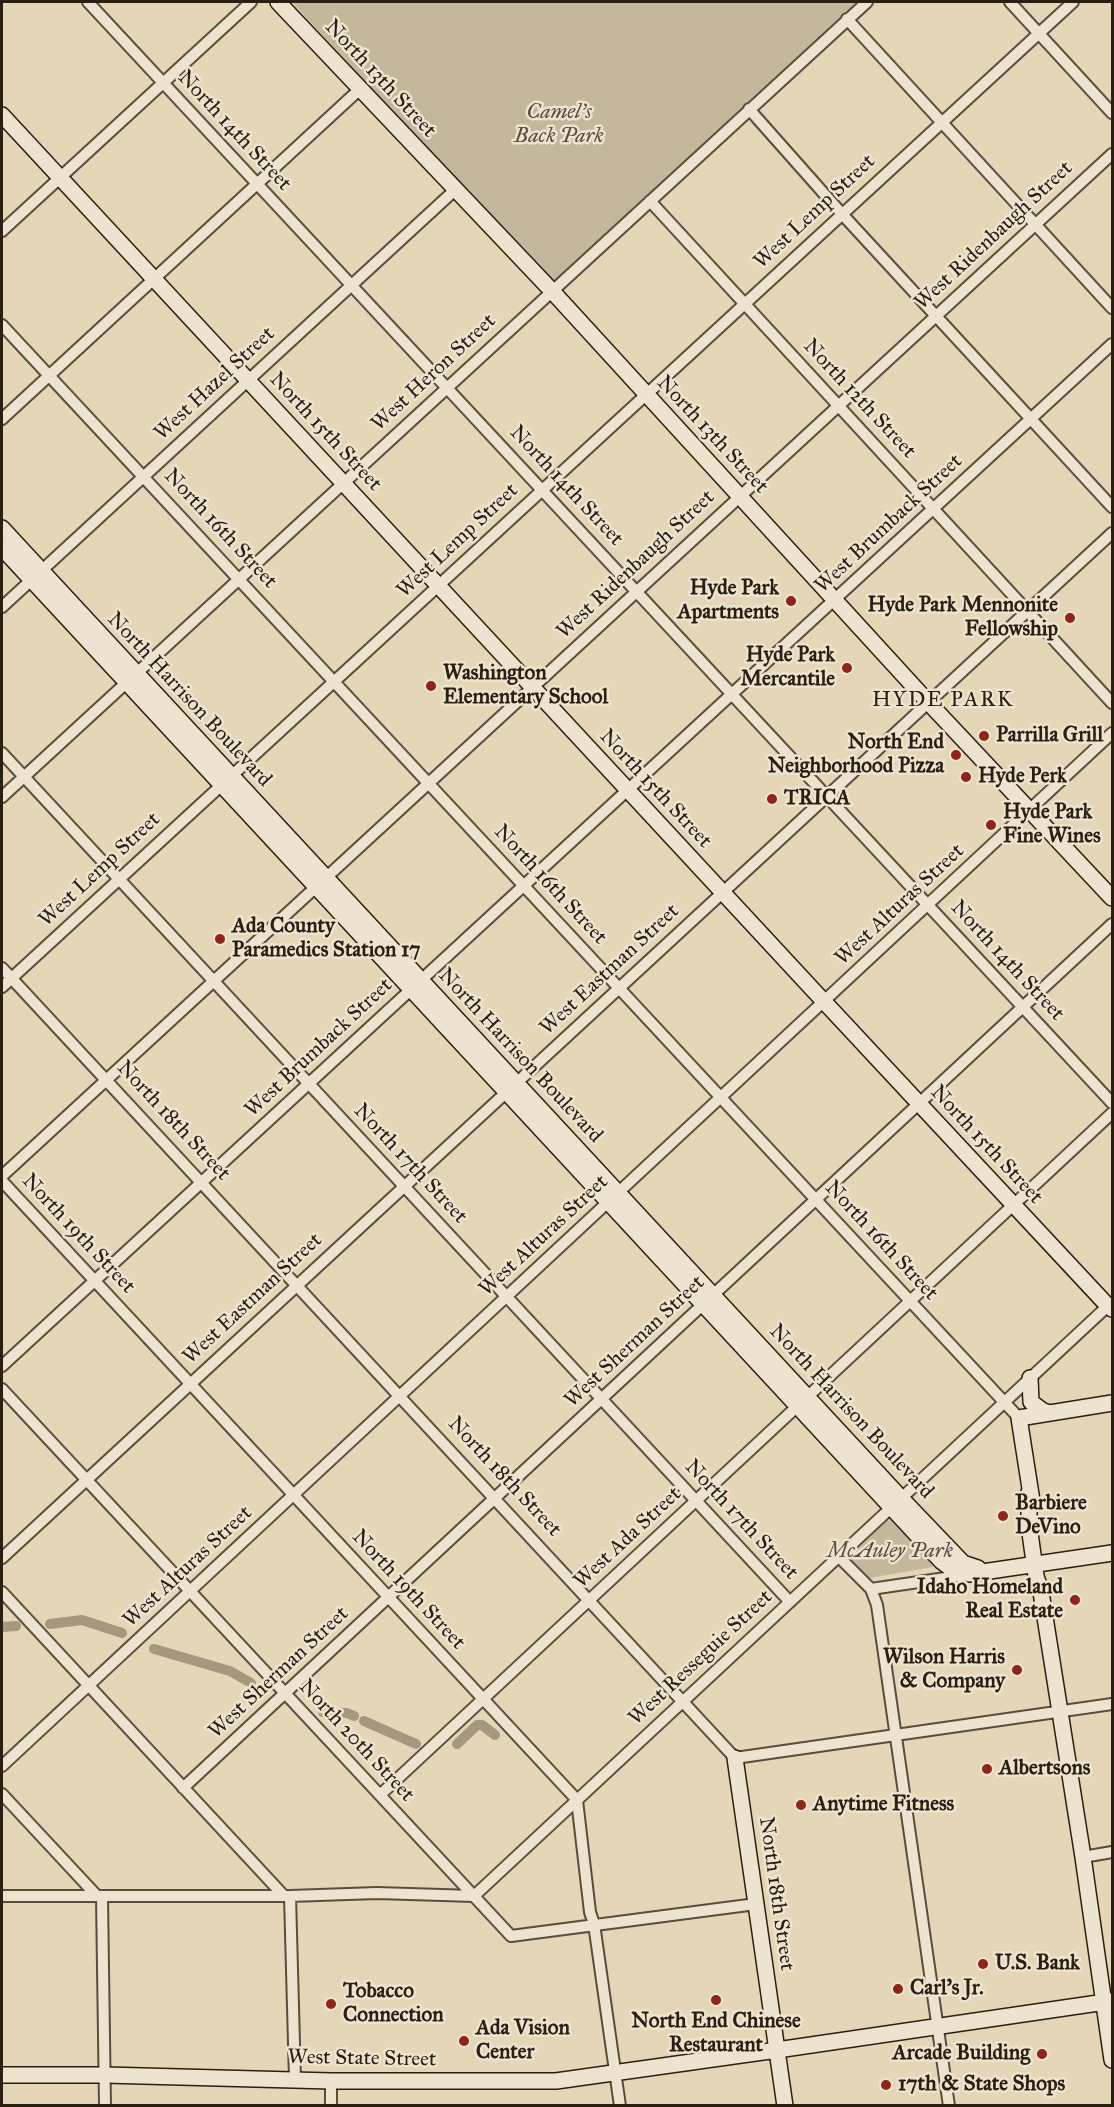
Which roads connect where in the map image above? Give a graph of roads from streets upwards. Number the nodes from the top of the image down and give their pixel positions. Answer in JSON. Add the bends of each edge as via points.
{"nodes":[{"id":1,"x":88,"y":2,"type":"edge"},
{"id":2,"x":251,"y":2,"type":"edge"},
{"id":3,"x":278,"y":2,"type":"edge"},
{"id":4,"x":867,"y":2,"type":"edge"},
{"id":5,"x":1010,"y":2,"type":"edge"},
{"id":6,"x":1073,"y":2,"type":"edge"},
{"id":7,"x":847,"y":19,"type":"junction"},
{"id":8,"x":1039,"y":33,"type":"junction"},
{"id":9,"x":163,"y":82,"type":"junction"},
{"id":10,"x":360,"y":89,"type":"junction"},
{"id":11,"x":749,"y":109,"type":"junction"},
{"id":12,"x":1113,"y":112,"type":"edge"},
{"id":13,"x":2,"y":115,"type":"edge"},
{"id":14,"x":941,"y":123,"type":"junction"},
{"id":15,"x":1113,"y":154,"type":"edge"},
{"id":16,"x":60,"y":177,"type":"junction"},
{"id":17,"x":257,"y":184,"type":"junction"},
{"id":18,"x":456,"y":189,"type":"junction"},
{"id":19,"x":650,"y":201,"type":"junction"},
{"id":20,"x":842,"y":214,"type":"junction"},
{"id":21,"x":1035,"y":225,"type":"junction"},
{"id":22,"x":2,"y":231,"type":"edge"},
{"id":23,"x":154,"y":279,"type":"junction"},
{"id":24,"x":351,"y":285,"type":"junction"},
{"id":25,"x":552,"y":291,"type":"junction"},
{"id":26,"x":745,"y":304,"type":"junction"},
{"id":27,"x":1113,"y":308,"type":"edge"},
{"id":28,"x":936,"y":316,"type":"junction"},
{"id":29,"x":2,"y":325,"type":"edge"},
{"id":30,"x":1113,"y":344,"type":"edge"},
{"id":31,"x":48,"y":376,"type":"junction"},
{"id":32,"x":248,"y":380,"type":"junction"},
{"id":33,"x":447,"y":387,"type":"junction"},
{"id":34,"x":646,"y":394,"type":"junction"},
{"id":35,"x":839,"y":406,"type":"junction"},
{"id":36,"x":2,"y":419,"type":"edge"},
{"id":37,"x":1031,"y":419,"type":"junction"},
{"id":38,"x":143,"y":477,"type":"junction"},
{"id":39,"x":344,"y":483,"type":"junction"},
{"id":40,"x":542,"y":490,"type":"junction"},
{"id":41,"x":740,"y":496,"type":"junction"},
{"id":42,"x":1113,"y":507,"type":"edge"},
{"id":43,"x":934,"y":509,"type":"junction"},
{"id":44,"x":2,"y":528,"type":"edge"},
{"id":45,"x":1113,"y":533,"type":"edge"},
{"id":46,"x":2,"y":548,"type":"edge"},
{"id":47,"x":36,"y":576,"type":"junction"},
{"id":48,"x":238,"y":580,"type":"junction"},
{"id":49,"x":438,"y":586,"type":"junction"},
{"id":50,"x":636,"y":591,"type":"junction"},
{"id":51,"x":836,"y":600,"type":"junction"},
{"id":52,"x":2,"y":607,"type":"edge"},
{"id":53,"x":1028,"y":611,"type":"junction"},
{"id":54,"x":131,"y":678,"type":"junction"},
{"id":55,"x":333,"y":682,"type":"junction"},
{"id":56,"x":532,"y":687,"type":"junction"},
{"id":57,"x":732,"y":694,"type":"junction"},
{"id":58,"x":928,"y":702,"type":"junction"},
{"id":59,"x":1113,"y":703,"type":"edge"},
{"id":60,"x":1113,"y":733,"type":"edge"},
{"id":61,"x":2,"y":753,"type":"edge"},
{"id":62,"x":24,"y":777,"type":"junction"},
{"id":63,"x":226,"y":781,"type":"junction"},
{"id":64,"x":428,"y":784,"type":"junction"},
{"id":65,"x":628,"y":790,"type":"junction"},
{"id":66,"x":827,"y":796,"type":"junction"},
{"id":67,"x":2,"y":797,"type":"edge"},
{"id":68,"x":1030,"y":810,"type":"junction"},
{"id":69,"x":119,"y":880,"type":"junction"},
{"id":70,"x":320,"y":882,"type":"junction"},
{"id":71,"x":523,"y":886,"type":"junction"},
{"id":72,"x":723,"y":892,"type":"junction"},
{"id":73,"x":1113,"y":898,"type":"edge"},
{"id":74,"x":928,"y":905,"type":"junction"},
{"id":75,"x":1113,"y":924,"type":"edge"},
{"id":76,"x":2,"y":968,"type":"edge"},
{"id":77,"x":12,"y":978,"type":"junction"},
{"id":78,"x":213,"y":981,"type":"junction"},
{"id":79,"x":416,"y":986,"type":"junction"},
{"id":80,"x":2,"y":987,"type":"edge"},
{"id":81,"x":618,"y":989,"type":"junction"},
{"id":82,"x":824,"y":1002,"type":"junction"},
{"id":83,"x":1023,"y":1007,"type":"junction"},
{"id":84,"x":106,"y":1079,"type":"junction"},
{"id":85,"x":309,"y":1084,"type":"junction"},
{"id":86,"x":511,"y":1088,"type":"junction"},
{"id":87,"x":720,"y":1098,"type":"junction"},
{"id":88,"x":919,"y":1103,"type":"junction"},
{"id":89,"x":1113,"y":1103,"type":"edge"},
{"id":90,"x":1113,"y":1113,"type":"edge"},
{"id":91,"x":2,"y":1176,"type":"edge"},
{"id":92,"x":2,"y":1181,"type":"edge"},
{"id":93,"x":201,"y":1183,"type":"junction"},
{"id":94,"x":404,"y":1186,"type":"junction"},
{"id":95,"x":613,"y":1198,"type":"junction"},
{"id":96,"x":815,"y":1200,"type":"junction"},
{"id":97,"x":1014,"y":1205,"type":"junction"},
{"id":98,"x":94,"y":1281,"type":"junction"},
{"id":99,"x":297,"y":1285,"type":"junction"},
{"id":100,"x":506,"y":1297,"type":"junction"},
{"id":101,"x":708,"y":1299,"type":"junction"},
{"id":102,"x":910,"y":1302,"type":"junction"},
{"id":103,"x":1111,"y":1309,"type":"edge"},
{"id":104,"x":2,"y":1366,"type":"edge"},
{"id":105,"x":1030,"y":1378,"type":"junction"},
{"id":106,"x":190,"y":1384,"type":"junction"},
{"id":107,"x":2,"y":1389,"type":"edge"},
{"id":108,"x":400,"y":1396,"type":"junction"},
{"id":109,"x":602,"y":1399,"type":"junction"},
{"id":110,"x":803,"y":1401,"type":"junction"},
{"id":111,"x":1004,"y":1403,"type":"junction"},
{"id":112,"x":1113,"y":1403,"type":"edge"},
{"id":113,"x":1050,"y":1413,"type":"junction"},
{"id":114,"x":1018,"y":1418,"type":"junction"},
{"id":115,"x":86,"y":1480,"type":"junction"},
{"id":116,"x":293,"y":1496,"type":"junction"},
{"id":117,"x":495,"y":1498,"type":"junction"},
{"id":118,"x":696,"y":1501,"type":"junction"},
{"id":119,"x":897,"y":1502,"type":"junction"},
{"id":120,"x":1113,"y":1553,"type":"edge"},
{"id":121,"x":839,"y":1557,"type":"junction"},
{"id":122,"x":2,"y":1558,"type":"edge"},
{"id":123,"x":1039,"y":1564,"type":"junction"},
{"id":124,"x":993,"y":1571,"type":"junction"},
{"id":125,"x":969,"y":1574,"type":"junction"},
{"id":126,"x":871,"y":1589,"type":"junction"},
{"id":127,"x":190,"y":1591,"type":"junction"},
{"id":128,"x":2,"y":1592,"type":"edge"},
{"id":129,"x":388,"y":1598,"type":"junction"},
{"id":130,"x":590,"y":1600,"type":"junction"},
{"id":131,"x":790,"y":1602,"type":"junction"},
{"id":132,"x":88,"y":1686,"type":"junction"},
{"id":133,"x":285,"y":1694,"type":"junction"},
{"id":134,"x":483,"y":1700,"type":"junction"},
{"id":135,"x":684,"y":1701,"type":"junction"},
{"id":136,"x":1113,"y":1704,"type":"edge"},
{"id":137,"x":1060,"y":1711,"type":"junction"},
{"id":138,"x":896,"y":1734,"type":"junction"},
{"id":139,"x":735,"y":1758,"type":"junction"},
{"id":140,"x":2,"y":1766,"type":"edge"},
{"id":141,"x":183,"y":1788,"type":"junction"},
{"id":142,"x":2,"y":1794,"type":"edge"},
{"id":143,"x":380,"y":1795,"type":"junction"},
{"id":144,"x":577,"y":1800,"type":"junction"},
{"id":145,"x":1113,"y":1852,"type":"edge"},
{"id":146,"x":1083,"y":1857,"type":"junction"},
{"id":147,"x":2,"y":1896,"type":"edge"},
{"id":148,"x":287,"y":1896,"type":"junction"},
{"id":149,"x":474,"y":1896,"type":"junction"},
{"id":150,"x":99,"y":1897,"type":"junction"},
{"id":151,"x":756,"y":1904,"type":"junction"},
{"id":152,"x":594,"y":1924,"type":"junction"},
{"id":153,"x":1108,"y":2002,"type":"edge"},
{"id":154,"x":938,"y":2027,"type":"junction"},
{"id":155,"x":777,"y":2050,"type":"junction"},
{"id":156,"x":1113,"y":2060,"type":"edge"},
{"id":157,"x":615,"y":2073,"type":"junction"},
{"id":158,"x":2,"y":2075,"type":"edge"},
{"id":159,"x":105,"y":2075,"type":"junction"},
{"id":160,"x":295,"y":2080,"type":"junction"},
{"id":161,"x":332,"y":2080,"type":"junction"},
{"id":162,"x":105,"y":2106,"type":"edge"},
{"id":163,"x":331,"y":2106,"type":"edge"},
{"id":164,"x":620,"y":2106,"type":"edge"},
{"id":165,"x":785,"y":2106,"type":"edge"},
{"id":166,"x":949,"y":2106,"type":"edge"}],
"edges":[{"from":1,"to":9,"type":"street","name":"North 14th Street"},
{"from":2,"to":9,"type":"street"},
{"from":3,"to":10,"type":"street","name":"North 13th Street"},
{"from":4,"to":7,"type":"street","name":"West Heron Street"},
{"from":5,"to":8,"type":"street"},
{"from":6,"to":8,"type":"street","name":"West Lemp Street"},
{"from":7,"to":11,"type":"street","name":"West Heron Street"},
{"from":7,"to":14,"type":"street"},
{"from":8,"to":12,"type":"street"},
{"from":8,"to":14,"type":"street","name":"West Lemp Street"},
{"from":9,"to":16,"type":"street"},
{"from":9,"to":17,"type":"street","name":"North 14th Street"},
{"from":10,"to":17,"type":"street"},
{"from":10,"to":18,"type":"street","name":"North 13th Street"},
{"from":11,"to":19,"type":"street","name":"West Heron Street"},
{"from":11,"to":20,"type":"street"},
{"from":13,"to":16,"type":"street","name":"North 15th Street"},
{"from":14,"to":20,"type":"street","name":"West Lemp Street"},
{"from":14,"to":21,"type":"street"},
{"from":15,"to":21,"type":"street","name":"West Ridenbaugh Street"},
{"from":16,"to":22,"type":"street"},
{"from":16,"to":23,"type":"street","name":"North 15th Street"},
{"from":17,"to":23,"type":"street"},
{"from":17,"to":24,"type":"street","name":"North 14th Street"},
{"from":18,"to":24,"type":"street","name":"West Hazel Street"},
{"from":18,"to":25,"type":"street","name":"North 13th Street"},
{"from":19,"to":25,"type":"street","name":"West Heron Street"},
{"from":19,"to":26,"type":"street","name":"North 12th Street"},
{"from":20,"to":26,"type":"street","name":"West Lemp Street"},
{"from":20,"to":28,"type":"street"},
{"from":21,"to":27,"type":"street"},
{"from":21,"to":28,"type":"street","name":"West Ridenbaugh Street"},
{"from":23,"to":31,"type":"street"},
{"from":23,"to":32,"type":"street","name":"North 15th Street"},
{"from":24,"to":32,"type":"street","name":"West Hazel Street"},
{"from":24,"to":33,"type":"street","name":"North 14th Street"},
{"from":25,"to":33,"type":"street","name":"West Heron Street"},
{"from":25,"to":34,"type":"street","name":"North 13th Street"},
{"from":26,"to":34,"type":"street","name":"West Lemp Street"},
{"from":26,"to":35,"type":"street","name":"North 12th Street"},
{"from":28,"to":35,"type":"street","name":"West Ridenbaugh Street"},
{"from":28,"to":37,"type":"street"},
{"from":29,"to":31,"type":"street","name":"North 16th Street"},
{"from":30,"to":37,"type":"street","name":"West Brumback Street"},
{"from":31,"to":36,"type":"street"},
{"from":31,"to":38,"type":"street","name":"North 16th Street"},
{"from":32,"to":38,"type":"street","name":"West Hazel Street"},
{"from":32,"to":39,"type":"street","name":"North 15th Street"},
{"from":33,"to":39,"type":"street","name":"West Heron Street"},
{"from":33,"to":40,"type":"street","name":"North 14th Street"},
{"from":34,"to":40,"type":"street","name":"West Lemp Street"},
{"from":34,"to":41,"type":"street","name":"North 13th Street"},
{"from":35,"to":41,"type":"street","name":"West Ridenbaugh Street"},
{"from":35,"to":43,"type":"street","name":"North 12th Street"},
{"from":37,"to":42,"type":"street"},
{"from":37,"to":43,"type":"street","name":"West Brumback Street"},
{"from":38,"to":47,"type":"street","name":"West Hazel Street"},
{"from":38,"to":48,"type":"street","name":"North 16th Street"},
{"from":39,"to":48,"type":"street","name":"West Heron Street"},
{"from":39,"to":49,"type":"street","name":"North 15th Street"},
{"from":40,"to":49,"type":"street","name":"West Lemp Street"},
{"from":40,"to":50,"type":"street","name":"North 14th Street"},
{"from":41,"to":50,"type":"street","name":"West Ridenbaugh Street"},
{"from":41,"to":51,"type":"street","name":"North 13th Street"},
{"from":43,"to":51,"type":"street","name":"West Brumback Street"},
{"from":43,"to":53,"type":"street","name":"North 12th Street"},
{"from":44,"to":47,"type":"street","name":"North Harrison Boulevard"},
{"from":45,"to":53,"type":"street","name":"West Eastman Street"},
{"from":46,"to":47,"type":"street","name":"North Harrison Boulevard"},
{"from":47,"to":52,"type":"street","name":"West Hazel Street"},
{"from":47,"to":54,"type":"street","name":"North Harrison Boulevard"},
{"from":48,"to":54,"type":"street","name":"West Heron Street"},
{"from":48,"to":55,"type":"street","name":"North 16th Street"},
{"from":49,"to":55,"type":"street","name":"West Lemp Street"},
{"from":49,"to":56,"type":"street","name":"North 15th Street"},
{"from":50,"to":56,"type":"street","name":"West Ridenbaugh Street"},
{"from":50,"to":57,"type":"street","name":"North 14th Street"},
{"from":51,"to":57,"type":"street","name":"West Brumback Street"},
{"from":51,"to":58,"type":"street","name":"North 13th Street"},
{"from":53,"to":58,"type":"street","name":"West Eastman Street"},
{"from":53,"to":59,"type":"street","name":"North 12th Street"},
{"from":54,"to":62,"type":"street","name":"West Heron Street"},
{"from":54,"to":63,"type":"street","name":"North Harrison Boulevard"},
{"from":55,"to":63,"type":"street","name":"West Lemp Street"},
{"from":55,"to":64,"type":"street","name":"North 16th Street"},
{"from":56,"to":64,"type":"street","name":"West Ridenbaugh Street"},
{"from":56,"to":65,"type":"street","name":"North 15th Street"},
{"from":57,"to":65,"type":"street","name":"West Brumback Street"},
{"from":57,"to":66,"type":"street","name":"North 14th Street"},
{"from":58,"to":66,"type":"street","name":"West Eastman Street"},
{"from":58,"to":68,"type":"street","name":"North 13th Street"},
{"from":60,"to":68,"type":"street","name":"West Alturas Street"},
{"from":61,"to":62,"type":"street","name":"North 17th Street"},
{"from":62,"to":67,"type":"street","name":"West Heron Street"},
{"from":62,"to":69,"type":"street","name":"North 17th Street"},
{"from":63,"to":69,"type":"street","name":"West Lemp Street"},
{"from":63,"to":70,"type":"street","name":"North Harrison Boulevard"},
{"from":64,"to":70,"type":"street","name":"West Ridenbaugh Street"},
{"from":64,"to":71,"type":"street","name":"North 16th Street"},
{"from":65,"to":71,"type":"street","name":"West Brumback Street"},
{"from":65,"to":72,"type":"street","name":"North 15th Street"},
{"from":66,"to":72,"type":"street","name":"West Eastman Street"},
{"from":66,"to":74,"type":"street","name":"North 14th Street"},
{"from":68,"to":73,"type":"street","name":"North 13th Street"},
{"from":68,"to":74,"type":"street","name":"West Alturas Street"},
{"from":69,"to":77,"type":"street","name":"West Lemp Street"},
{"from":69,"to":78,"type":"street","name":"North 17th Street"},
{"from":70,"to":78,"type":"street","name":"West Ridenbaugh Street"},
{"from":70,"to":79,"type":"street","name":"North Harrison Boulevard"},
{"from":71,"to":79,"type":"street","name":"West Brumback Street"},
{"from":71,"to":81,"type":"street","name":"North 16th Street"},
{"from":72,"to":81,"type":"street","name":"West Eastman Street"},
{"from":72,"to":82,"type":"street","name":"North 15th Street"},
{"from":74,"to":82,"type":"street","name":"West Alturas Street"},
{"from":74,"to":83,"type":"street","name":"North 14th Street"},
{"from":75,"to":83,"type":"street","name":"West Sherman Street"},
{"from":76,"to":77,"type":"street","name":"North 18th Street"},
{"from":77,"to":80,"type":"street","name":"West Lemp Street"},
{"from":77,"to":84,"type":"street","name":"North 18th Street"},
{"from":78,"to":84,"type":"street","name":"West Ridenbaugh Street"},
{"from":78,"to":85,"type":"street","name":"North 17th Street"},
{"from":79,"to":85,"type":"street","name":"West Brumback Street"},
{"from":79,"to":86,"type":"street","name":"North Harrison Boulevard"},
{"from":81,"to":86,"type":"street","name":"West Eastman Street"},
{"from":81,"to":87,"type":"street","name":"North 16th Street"},
{"from":82,"to":87,"type":"street","name":"West Alturas Street"},
{"from":82,"to":88,"type":"street","name":"North 15th Street"},
{"from":83,"to":88,"type":"street","name":"West Sherman Street"},
{"from":83,"to":89,"type":"street","name":"North 14th Street"},
{"from":84,"to":91,"type":"street","name":"West Ridenbaugh Street"},
{"from":84,"to":93,"type":"street","name":"North 18th Street"},
{"from":85,"to":93,"type":"street","name":"West Brumback Street"},
{"from":85,"to":94,"type":"street","name":"North 17th Street"},
{"from":86,"to":94,"type":"street","name":"West Eastman Street"},
{"from":86,"to":95,"type":"street","name":"North Harrison Boulevard"},
{"from":87,"to":95,"type":"street","name":"West Alturas Street"},
{"from":87,"to":96,"type":"street","name":"North 16th Street"},
{"from":88,"to":96,"type":"street","name":"West Sherman Street"},
{"from":88,"to":97,"type":"street","name":"North 15th Street"},
{"from":90,"to":97,"type":"street","name":"West Ada Street"},
{"from":92,"to":98,"type":"street","name":"North 19th Street"},
{"from":93,"to":98,"type":"street","name":"West Brumback Street"},
{"from":93,"to":99,"type":"street","name":"North 18th Street"},
{"from":94,"to":99,"type":"street","name":"West Eastman Street"},
{"from":94,"to":100,"type":"street","name":"North 17th Street"},
{"from":95,"to":100,"type":"street","name":"West Alturas Street"},
{"from":95,"to":101,"type":"street","name":"North Harrison Boulevard"},
{"from":96,"to":101,"type":"street","name":"West Sherman Street"},
{"from":96,"to":102,"type":"street","name":"North 16th Street"},
{"from":97,"to":102,"type":"street","name":"West Ada Street"},
{"from":97,"to":103,"type":"street","name":"North 15th Street"},
{"from":98,"to":104,"type":"street","name":"West Brumback Street"},
{"from":98,"to":106,"type":"street","name":"North 19th Street"},
{"from":99,"to":106,"type":"street","name":"West Eastman Street"},
{"from":99,"to":108,"type":"street","name":"North 18th Street"},
{"from":100,"to":108,"type":"street","name":"West Alturas Street"},
{"from":100,"to":109,"type":"street","name":"North 17th Street"},
{"from":101,"to":109,"type":"street","name":"West Sherman Street"},
{"from":101,"to":110,"type":"street","name":"North Harrison Boulevard"},
{"from":102,"to":110,"type":"street","name":"West Ada Street"},
{"from":102,"to":111,"type":"street","name":"North 16th Street"},
{"from":103,"to":105,"type":"street","name":"West Resseguie Street"},
{"from":105,"to":111,"type":"street","name":"West Resseguie Street"},
{"from":105,"to":113,"type":"street","via":[[1031,1402]]},
{"from":106,"to":115,"type":"street","name":"West Eastman Street"},
{"from":106,"to":116,"type":"street","name":"North 19th Street"},
{"from":107,"to":115,"type":"street","name":"North 20th Street"},
{"from":108,"to":116,"type":"street","name":"West Alturas Street"},
{"from":108,"to":117,"type":"street","name":"North 18th Street"},
{"from":109,"to":117,"type":"street","name":"West Sherman Street"},
{"from":109,"to":118,"type":"street","name":"North 17th Street"},
{"from":110,"to":118,"type":"street","name":"West Ada Street"},
{"from":110,"to":119,"type":"street","name":"North Harrison Boulevard"},
{"from":111,"to":114,"type":"street","name":"North 16th Street"},
{"from":111,"to":119,"type":"street","name":"West Resseguie Street"},
{"from":112,"to":113,"type":"street"},
{"from":113,"to":114,"type":"street"},
{"from":114,"to":123,"type":"street","via":[[1038,1525]]},
{"from":115,"to":122,"type":"street","name":"West Eastman Street"},
{"from":115,"to":127,"type":"street","name":"North 20th Street"},
{"from":116,"to":127,"type":"street","name":"West Alturas Street"},
{"from":116,"to":129,"type":"street","name":"North 19th Street"},
{"from":117,"to":129,"type":"street","name":"West Sherman Street"},
{"from":117,"to":130,"type":"street","name":"North 18th Street"},
{"from":118,"to":130,"type":"street","name":"West Ada Street"},
{"from":118,"to":131,"type":"street","name":"North 17th Street"},
{"from":119,"to":121,"type":"street","name":"West Resseguie Street"},
{"from":119,"to":124,"type":"street","name":"North Harrison Boulevard","via":[[963,1563]]},
{"from":119,"to":125,"type":"street","name":"North Harrison Boulevard","via":[[941,1561]]},
{"from":120,"to":123,"type":"street"},
{"from":121,"to":126,"type":"street"},
{"from":121,"to":131,"type":"street","name":"West Resseguie Street"},
{"from":123,"to":124,"type":"street"},
{"from":123,"to":137,"type":"street","via":[[1045,1575],[1041,1592]]},
{"from":124,"to":125,"type":"street"},
{"from":125,"to":126,"type":"street"},
{"from":126,"to":138,"type":"street","via":[[877,1605]]},
{"from":127,"to":132,"type":"street","name":"West Alturas Street"},
{"from":127,"to":133,"type":"street","name":"North 20th Street"},
{"from":128,"to":132,"type":"street"},
{"from":129,"to":133,"type":"street","name":"West Sherman Street"},
{"from":129,"to":134,"type":"street","name":"North 19th Street"},
{"from":130,"to":134,"type":"street","name":"West Ada Street"},
{"from":130,"to":135,"type":"street","name":"North 18th Street"},
{"from":131,"to":135,"type":"street","name":"West Resseguie Street"},
{"from":132,"to":140,"type":"street","name":"West Alturas Street"},
{"from":132,"to":141,"type":"street"},
{"from":133,"to":141,"type":"street","name":"West Sherman Street"},
{"from":133,"to":143,"type":"street","name":"North 20th Street"},
{"from":134,"to":143,"type":"street","name":"West Ada Street"},
{"from":134,"to":144,"type":"street","name":"North 19th Street"},
{"from":135,"to":139,"type":"street","name":"North 18th Street"},
{"from":135,"to":144,"type":"street","name":"West Resseguie Street"},
{"from":136,"to":137,"type":"street"},
{"from":137,"to":138,"type":"street"},
{"from":137,"to":146,"type":"street"},
{"from":138,"to":139,"type":"street"},
{"from":138,"to":154,"type":"street"},
{"from":139,"to":151,"type":"street","name":"North 18th Street"},
{"from":141,"to":148,"type":"street"},
{"from":142,"to":150,"type":"street"},
{"from":143,"to":149,"type":"street","name":"North 20th Street"},
{"from":144,"to":149,"type":"street","name":"West Resseguie Street"},
{"from":144,"to":152,"type":"street"},
{"from":145,"to":146,"type":"street"},
{"from":146,"to":153,"type":"street"},
{"from":147,"to":150,"type":"street"},
{"from":148,"to":149,"type":"street","via":[[377,1893]]},
{"from":148,"to":150,"type":"street"},
{"from":148,"to":160,"type":"street"},
{"from":149,"to":152,"type":"street","name":"North 20th Street","via":[[511,1936]]},
{"from":150,"to":159,"type":"street"},
{"from":151,"to":152,"type":"street"},
{"from":151,"to":155,"type":"street","name":"North 18th Street"},
{"from":152,"to":157,"type":"street"},
{"from":153,"to":154,"type":"street","name":"West State Street"},
{"from":153,"to":156,"type":"street"},
{"from":154,"to":155,"type":"street","name":"West State Street"},
{"from":154,"to":166,"type":"street"},
{"from":155,"to":157,"type":"street","name":"West State Street"},
{"from":155,"to":165,"type":"street","name":"North 18th Street"},
{"from":157,"to":161,"type":"street","name":"West State Street","via":[[556,2080]]},
{"from":157,"to":164,"type":"street"},
{"from":158,"to":159,"type":"street","name":"West State Street"},
{"from":159,"to":160,"type":"street","name":"West State Street"},
{"from":159,"to":162,"type":"street"},
{"from":160,"to":161,"type":"street","name":"West State Street"},
{"from":161,"to":163,"type":"street"}]}
